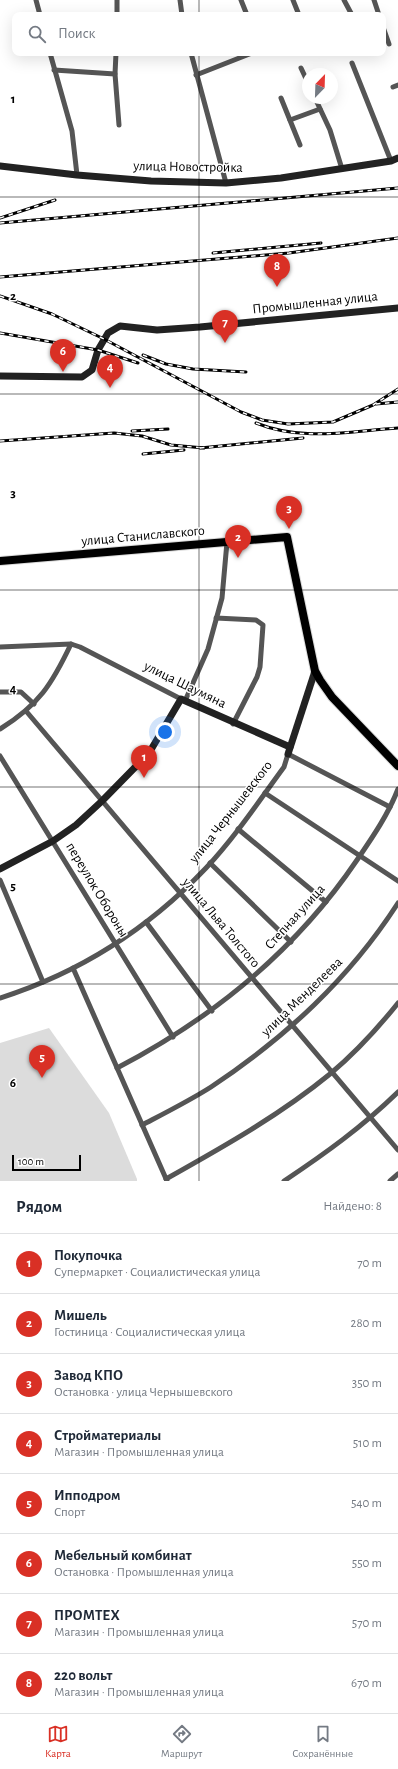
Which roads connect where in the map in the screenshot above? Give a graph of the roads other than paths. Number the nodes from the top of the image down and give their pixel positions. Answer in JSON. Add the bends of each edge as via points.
{"nodes":[{"id":1,"x":36,"y":0,"type":"edge"},
{"id":2,"x":117,"y":0,"type":"edge"},
{"id":3,"x":180,"y":0,"type":"edge"},
{"id":4,"x":241,"y":0,"type":"edge"},
{"id":5,"x":293,"y":0,"type":"edge"},
{"id":6,"x":344,"y":0,"type":"edge"},
{"id":7,"x":374,"y":0,"type":"edge"},
{"id":8,"x":39,"y":12,"type":"edge"},
{"id":9,"x":117,"y":12,"type":"edge"},
{"id":10,"x":182,"y":12,"type":"edge"},
{"id":11,"x":247,"y":12,"type":"edge"},
{"id":12,"x":298,"y":12,"type":"edge"},
{"id":13,"x":350,"y":12,"type":"edge"},
{"id":14,"x":378,"y":12,"type":"edge"},
{"id":15,"x":386,"y":36,"type":"edge"},
{"id":16,"x":389,"y":44,"type":"dead end"},
{"id":17,"x":51,"y":56,"type":"edge"},
{"id":18,"x":116,"y":56,"type":"edge"},
{"id":19,"x":192,"y":56,"type":"edge"},
{"id":20,"x":244,"y":56,"type":"edge"},
{"id":21,"x":352,"y":63,"type":"dead end"},
{"id":22,"x":54,"y":70,"type":"junction"},
{"id":23,"x":115,"y":74,"type":"junction"},
{"id":24,"x":196,"y":75,"type":"junction"},
{"id":25,"x":281,"y":98,"type":"dead end"},
{"id":26,"x":318,"y":104,"type":"edge"},
{"id":27,"x":320,"y":109,"type":"junction"},
{"id":28,"x":290,"y":120,"type":"junction"},
{"id":29,"x":119,"y":125,"type":"dead end"},
{"id":30,"x":300,"y":145,"type":"dead end"},
{"id":31,"x":395,"y":160,"type":"edge"},
{"id":32,"x":0,"y":166,"type":"edge"},
{"id":33,"x":342,"y":169,"type":"junction"},
{"id":34,"x":77,"y":175,"type":"junction"},
{"id":35,"x":226,"y":183,"type":"junction"},
{"id":36,"x":398,"y":308,"type":"edge"},
{"id":37,"x":0,"y":376,"type":"edge"},
{"id":38,"x":227,"y":542,"type":"junction"},
{"id":39,"x":0,"y":561,"type":"edge"},
{"id":40,"x":216,"y":618,"type":"junction"},
{"id":41,"x":71,"y":644,"type":"junction"},
{"id":42,"x":0,"y":648,"type":"edge"},
{"id":43,"x":315,"y":671,"type":"junction"},
{"id":44,"x":0,"y":692,"type":"edge"},
{"id":45,"x":183,"y":700,"type":"junction"},
{"id":46,"x":34,"y":704,"type":"junction"},
{"id":47,"x":26,"y":711,"type":"junction"},
{"id":48,"x":234,"y":724,"type":"junction"},
{"id":49,"x":0,"y":729,"type":"edge"},
{"id":50,"x":289,"y":751,"type":"junction"},
{"id":51,"x":0,"y":756,"type":"edge"},
{"id":52,"x":398,"y":766,"type":"edge"},
{"id":53,"x":398,"y":790,"type":"edge"},
{"id":54,"x":265,"y":793,"type":"junction"},
{"id":55,"x":102,"y":801,"type":"junction"},
{"id":56,"x":390,"y":807,"type":"junction"},
{"id":57,"x":238,"y":829,"type":"junction"},
{"id":58,"x":53,"y":841,"type":"junction"},
{"id":59,"x":360,"y":856,"type":"junction"},
{"id":60,"x":210,"y":862,"type":"junction"},
{"id":61,"x":0,"y":869,"type":"edge"},
{"id":62,"x":0,"y":880,"type":"edge"},
{"id":63,"x":398,"y":881,"type":"edge"},
{"id":64,"x":180,"y":893,"type":"junction"},
{"id":65,"x":326,"y":902,"type":"junction"},
{"id":66,"x":398,"y":903,"type":"edge"},
{"id":67,"x":146,"y":922,"type":"junction"},
{"id":68,"x":291,"y":942,"type":"junction"},
{"id":69,"x":115,"y":944,"type":"junction"},
{"id":70,"x":73,"y":968,"type":"junction"},
{"id":71,"x":253,"y":978,"type":"junction"},
{"id":72,"x":43,"y":982,"type":"junction"},
{"id":73,"x":0,"y":998,"type":"edge"},
{"id":74,"x":398,"y":1003,"type":"edge"},
{"id":75,"x":212,"y":1011,"type":"junction"},
{"id":76,"x":293,"y":1026,"type":"junction"},
{"id":77,"x":173,"y":1037,"type":"junction"},
{"id":78,"x":117,"y":1068,"type":"junction"},
{"id":79,"x":332,"y":1072,"type":"junction"},
{"id":80,"x":398,"y":1092,"type":"edge"},
{"id":81,"x":371,"y":1118,"type":"junction"},
{"id":82,"x":142,"y":1125,"type":"junction"},
{"id":83,"x":398,"y":1150,"type":"edge"},
{"id":84,"x":398,"y":1174,"type":"edge"},
{"id":85,"x":166,"y":1180,"type":"edge"},
{"id":86,"x":284,"y":1181,"type":"edge"},
{"id":87,"x":390,"y":1181,"type":"edge"}],
"edges":[{"from":1,"to":8,"type":"street"},
{"from":2,"to":9,"type":"street"},
{"from":3,"to":10,"type":"street"},
{"from":4,"to":11,"type":"street"},
{"from":5,"to":12,"type":"street"},
{"from":6,"to":13,"type":"street"},
{"from":7,"to":14,"type":"street"},
{"from":15,"to":16,"type":"street"},
{"from":17,"to":22,"type":"street"},
{"from":18,"to":23,"type":"street"},
{"from":19,"to":24,"type":"street"},
{"from":20,"to":24,"type":"street"},
{"from":21,"to":31,"type":"street"},
{"from":22,"to":23,"type":"street"},
{"from":22,"to":34,"type":"street","via":[[72,131]]},
{"from":23,"to":29,"type":"street"},
{"from":24,"to":35,"type":"street"},
{"from":25,"to":28,"type":"street"},
{"from":26,"to":27,"type":"street"},
{"from":27,"to":28,"type":"street"},
{"from":27,"to":33,"type":"street","via":[[330,130]]},
{"from":28,"to":30,"type":"street"},
{"from":31,"to":33,"type":"main road","name":"улица Новостройка"},
{"from":32,"to":34,"type":"main road","name":"улица Новостройка"},
{"from":33,"to":35,"type":"main road","name":"улица Новостройка"},
{"from":34,"to":35,"type":"main road","name":"улица Новостройка"},
{"from":36,"to":37,"type":"main road","name":"Промышленная улица","via":[[193,328],[157,330],[120,326],[108,333],[98,350],[92,370],[82,377]]},
{"from":38,"to":39,"type":"main road","name":"улица Станиславского"},
{"from":38,"to":40,"type":"street","via":[[222,598]]},
{"from":38,"to":43,"type":"main road","name":"улица Станиславского","via":[[287,537]]},
{"from":40,"to":45,"type":"street","via":[[208,649]]},
{"from":40,"to":48,"type":"street","via":[[256,620],[263,625],[260,667]]},
{"from":41,"to":42,"type":"street"},
{"from":41,"to":45,"type":"street","name":"улица Шаумяна"},
{"from":41,"to":46,"type":"street","via":[[48,688]]},
{"from":43,"to":50,"type":"main road","name":"улица Чернышевского"},
{"from":43,"to":52,"type":"main road","via":[[332,697]]},
{"from":44,"to":46,"type":"street","via":[[21,692]]},
{"from":45,"to":48,"type":"main road","name":"улица Шаумяна"},
{"from":45,"to":55,"type":"main road","via":[[149,753]]},
{"from":46,"to":47,"type":"street"},
{"from":47,"to":49,"type":"street"},
{"from":47,"to":55,"type":"street","name":"улица Льва Толстого"},
{"from":48,"to":50,"type":"main road","name":"улица Шаумяна"},
{"from":50,"to":54,"type":"street","name":"улица Чернышевского","via":[[284,767]]},
{"from":50,"to":56,"type":"street","name":"улица Шаумяна"},
{"from":51,"to":58,"type":"street","name":"переулок Обороны"},
{"from":53,"to":56,"type":"street","name":"Степная улица"},
{"from":54,"to":57,"type":"street","name":"улица Чернышевского"},
{"from":54,"to":59,"type":"street"},
{"from":55,"to":58,"type":"main road","via":[[76,825]]},
{"from":55,"to":64,"type":"street","name":"улица Льва Толстого"},
{"from":56,"to":59,"type":"street","name":"Степная улица"},
{"from":57,"to":60,"type":"street","name":"улица Чернышевского"},
{"from":57,"to":65,"type":"street"},
{"from":58,"to":61,"type":"main road"},
{"from":58,"to":69,"type":"street","name":"переулок Обороны"},
{"from":59,"to":63,"type":"street"},
{"from":59,"to":65,"type":"street","name":"Степная улица"},
{"from":60,"to":64,"type":"street","name":"улица Чернышевского"},
{"from":60,"to":68,"type":"street"},
{"from":62,"to":72,"type":"street"},
{"from":64,"to":67,"type":"street","name":"улица Чернышевского"},
{"from":64,"to":71,"type":"street","name":"улица Льва Толстого"},
{"from":65,"to":68,"type":"street","name":"Степная улица"},
{"from":66,"to":76,"type":"street","name":"улица Менделеева","via":[[351,967]]},
{"from":67,"to":69,"type":"street","name":"улица Чернышевского"},
{"from":67,"to":75,"type":"street"},
{"from":68,"to":71,"type":"street","name":"Степная улица"},
{"from":69,"to":70,"type":"street","name":"улица Чернышевского"},
{"from":69,"to":77,"type":"street","name":"переулок Обороны"},
{"from":70,"to":72,"type":"street","name":"улица Чернышевского"},
{"from":70,"to":78,"type":"street"},
{"from":71,"to":75,"type":"street","name":"Степная улица"},
{"from":71,"to":76,"type":"street","name":"улица Льва Толстого"},
{"from":72,"to":73,"type":"street","name":"улица Чернышевского"},
{"from":74,"to":79,"type":"street"},
{"from":75,"to":77,"type":"street","name":"Степная улица"},
{"from":76,"to":79,"type":"street","name":"улица Льва Толстого"},
{"from":76,"to":82,"type":"street","name":"улица Менделеева","via":[[210,1088]]},
{"from":77,"to":78,"type":"street","name":"Степная улица"},
{"from":78,"to":82,"type":"street"},
{"from":79,"to":81,"type":"street","name":"улица Льва Толстого"},
{"from":79,"to":85,"type":"street","via":[[244,1135]]},
{"from":80,"to":81,"type":"street"},
{"from":81,"to":83,"type":"street","name":"улица Льва Толстого"},
{"from":81,"to":86,"type":"street"},
{"from":82,"to":85,"type":"street"},
{"from":84,"to":87,"type":"street"}]}
